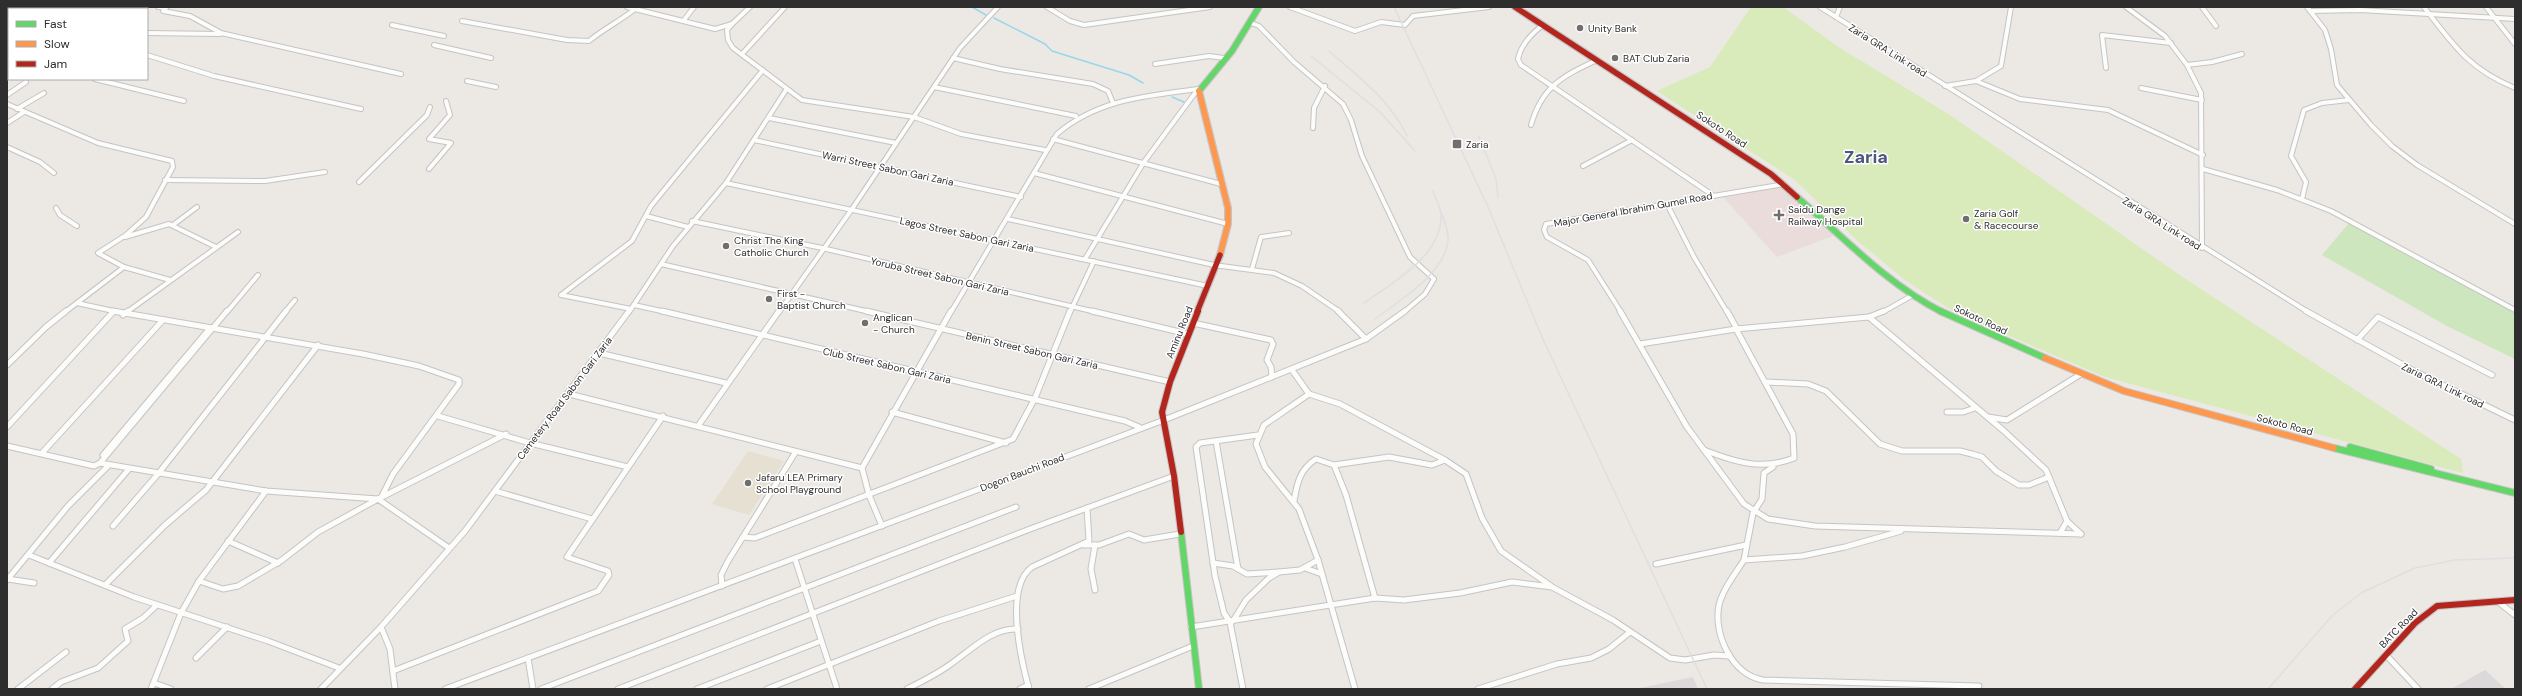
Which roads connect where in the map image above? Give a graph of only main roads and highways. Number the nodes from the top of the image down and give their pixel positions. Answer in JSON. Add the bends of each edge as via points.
{"nodes":[{"id":1,"x":1259,"y":7,"type":"edge"},
{"id":2,"x":1515,"y":7,"type":"edge"},
{"id":3,"x":1521,"y":7,"type":"edge"},
{"id":4,"x":2515,"y":489,"type":"edge"},
{"id":5,"x":2515,"y":493,"type":"edge"},
{"id":6,"x":2515,"y":600,"type":"edge"},
{"id":7,"x":1199,"y":689,"type":"edge"},
{"id":8,"x":2355,"y":689,"type":"edge"}],
"edges":[{"from":1,"to":7,"type":"main road","name":"Aminu Road","via":[[1251,23],[1198,89],[1228,208],[1228,224],[1218,266],[1188,334],[1162,412],[1174,476]]},
{"from":2,"to":5,"type":"main road","name":"Sokoto Road","via":[[1784,184],[1887,276],[1913,295],[1972,327],[2124,391],[2385,462]]},
{"from":3,"to":4,"type":"main road","name":"Sokoto Road","via":[[1775,172],[1905,284],[1974,324],[2126,388]]},
{"from":6,"to":8,"type":"main road","name":"BATC Road","via":[[2438,606],[2420,619]]}]}
